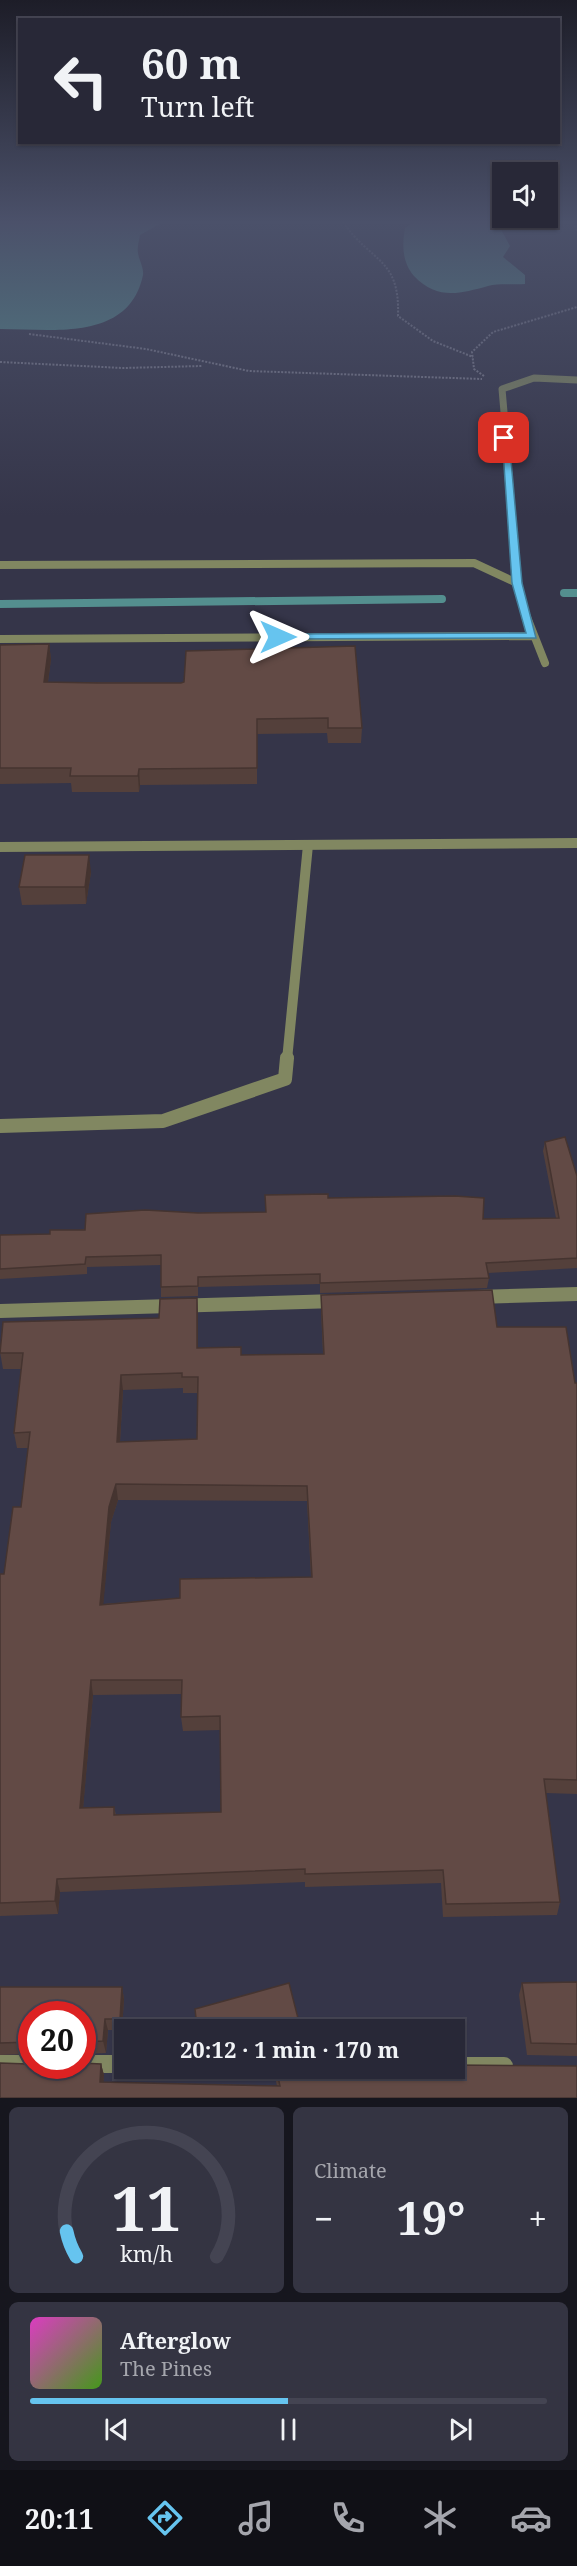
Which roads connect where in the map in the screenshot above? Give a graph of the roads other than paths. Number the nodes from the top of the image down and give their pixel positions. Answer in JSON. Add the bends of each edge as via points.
{"nodes":[{"id":1,"x":577,"y":380,"type":"edge"},
{"id":2,"x":0,"y":565,"type":"edge"},
{"id":3,"x":517,"y":583,"type":"junction"},
{"id":4,"x":532,"y":636,"type":"junction"},
{"id":5,"x":0,"y":639,"type":"edge"},
{"id":6,"x":545,"y":663,"type":"dead end"},
{"id":7,"x":577,"y":843,"type":"edge"},
{"id":8,"x":308,"y":845,"type":"junction"},
{"id":9,"x":0,"y":847,"type":"edge"},
{"id":10,"x":0,"y":1126,"type":"edge"},
{"id":11,"x":577,"y":1294,"type":"edge"},
{"id":12,"x":459,"y":1298,"type":"edge"},
{"id":13,"x":353,"y":1301,"type":"edge"},
{"id":14,"x":0,"y":1311,"type":"edge"},
{"id":15,"x":0,"y":2064,"type":"edge"},
{"id":16,"x":18,"y":2064,"type":"edge"},
{"id":17,"x":96,"y":2064,"type":"edge"},
{"id":18,"x":114,"y":2064,"type":"edge"},
{"id":19,"x":465,"y":2066,"type":"edge"},
{"id":20,"x":521,"y":2066,"type":"edge"}],
"edges":[{"from":1,"to":3,"type":"street","via":[[534,378],[502,389]]},
{"from":2,"to":3,"type":"street","via":[[474,564]]},
{"from":3,"to":4,"type":"street"},
{"from":4,"to":5,"type":"street"},
{"from":4,"to":6,"type":"street"},
{"from":7,"to":8,"type":"street"},
{"from":8,"to":9,"type":"street"},
{"from":8,"to":10,"type":"street","via":[[285,1079],[163,1121]]},
{"from":11,"to":12,"type":"street"},
{"from":13,"to":14,"type":"street"},
{"from":15,"to":16,"type":"street"},
{"from":17,"to":18,"type":"street"},
{"from":19,"to":20,"type":"street"}]}
